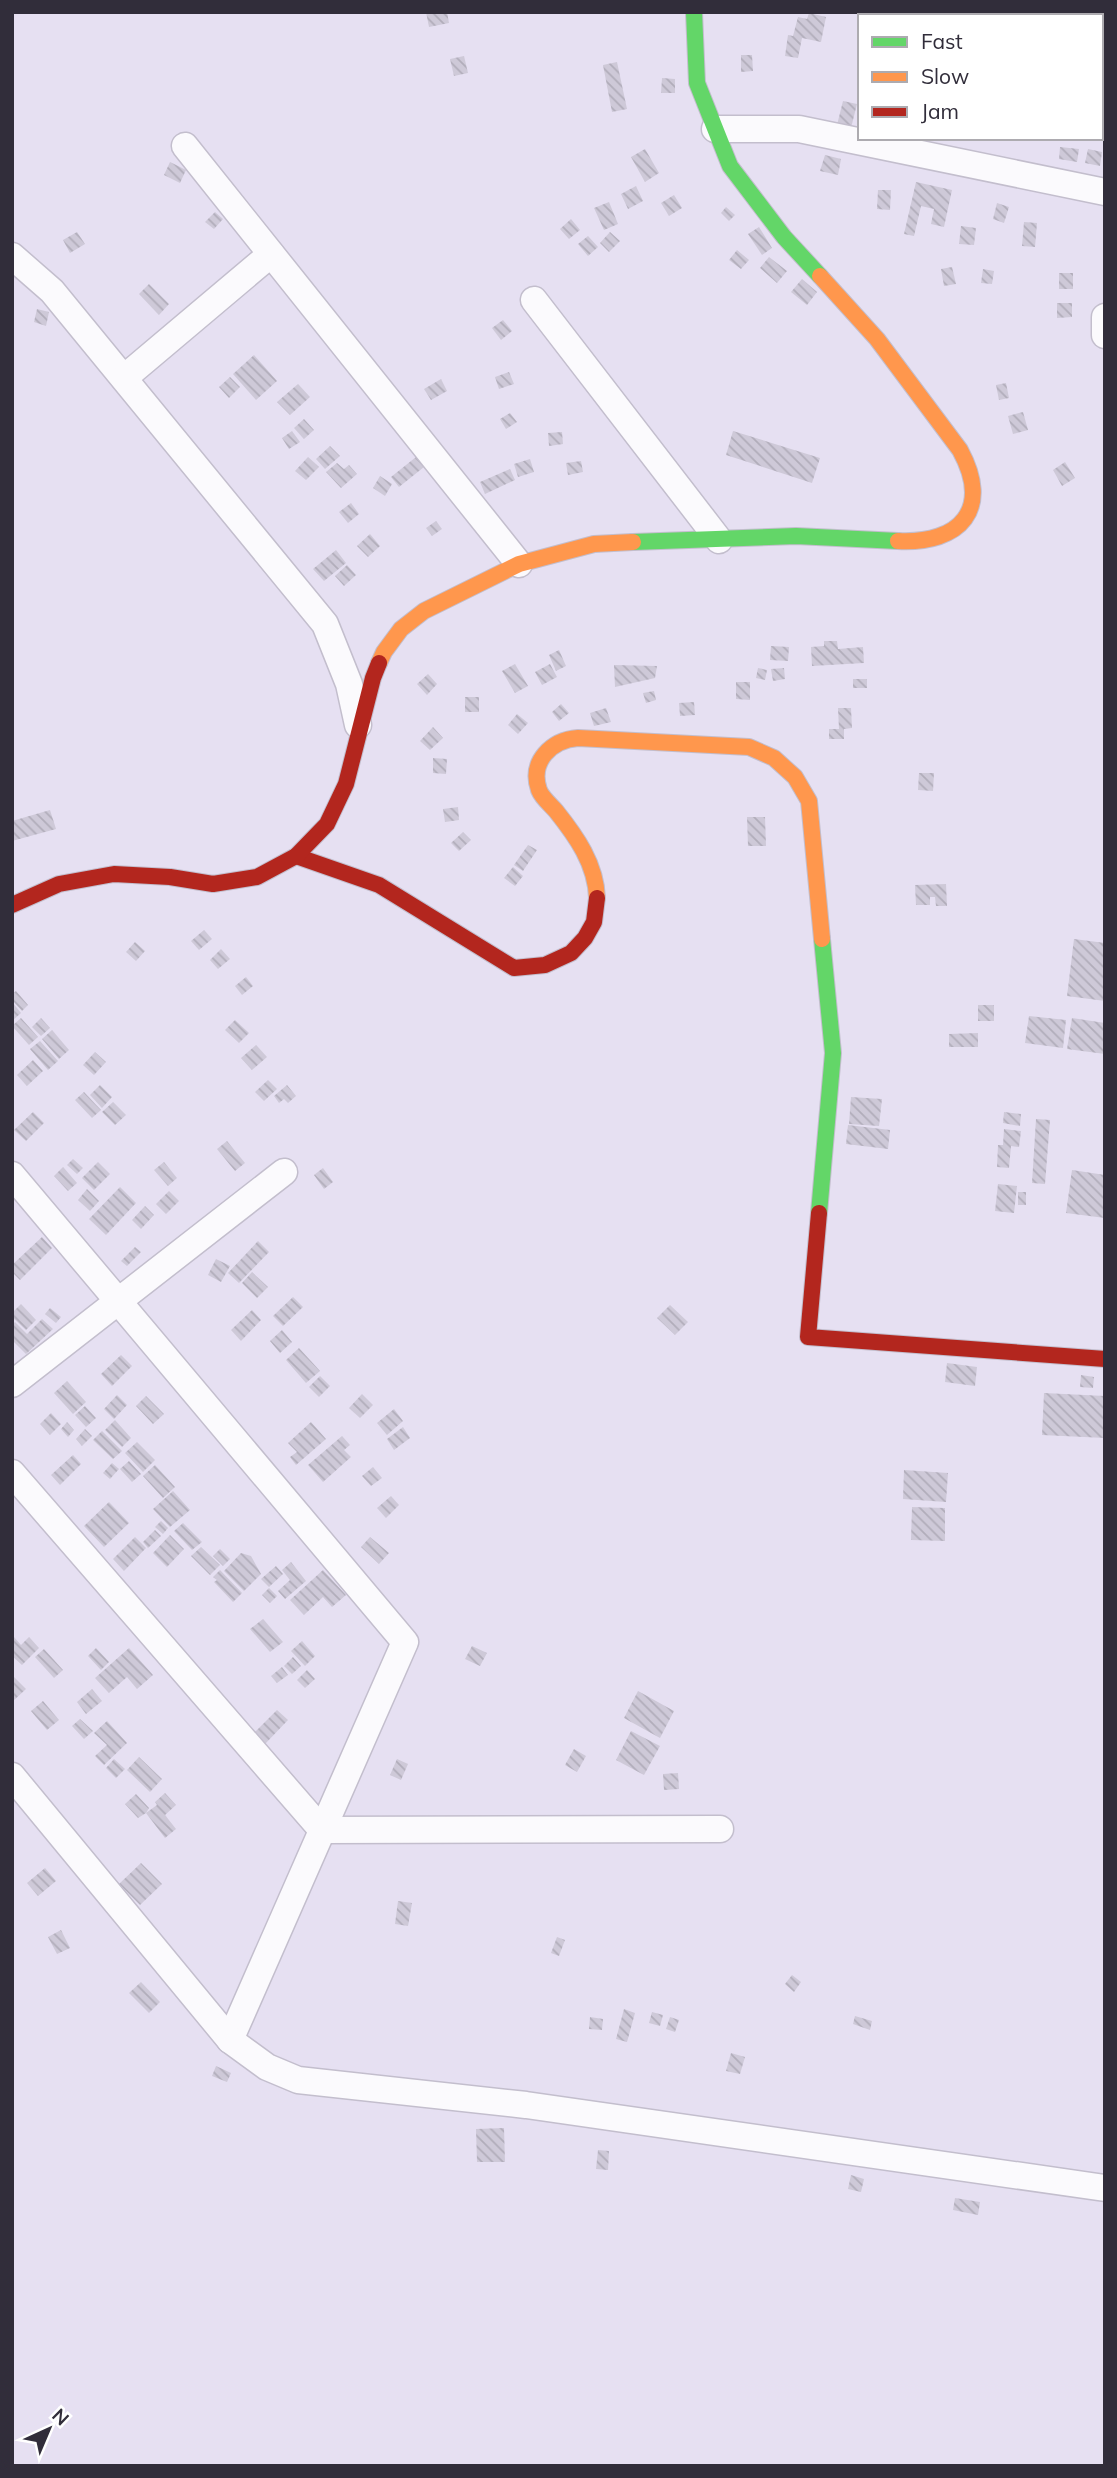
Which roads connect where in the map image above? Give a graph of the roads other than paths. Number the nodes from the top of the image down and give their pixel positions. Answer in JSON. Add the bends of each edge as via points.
{"nodes":[{"id":1,"x":694,"y":12,"type":"edge"},
{"id":2,"x":715,"y":129,"type":"junction"},
{"id":3,"x":185,"y":146,"type":"dead end"},
{"id":4,"x":1105,"y":192,"type":"edge"},
{"id":5,"x":271,"y":254,"type":"junction"},
{"id":6,"x":12,"y":256,"type":"edge"},
{"id":7,"x":534,"y":300,"type":"dead end"},
{"id":8,"x":1105,"y":317,"type":"edge"},
{"id":9,"x":1105,"y":335,"type":"edge"},
{"id":10,"x":124,"y":379,"type":"junction"},
{"id":11,"x":719,"y":540,"type":"junction"},
{"id":12,"x":519,"y":564,"type":"junction"},
{"id":13,"x":360,"y":730,"type":"junction"},
{"id":14,"x":296,"y":856,"type":"junction"},
{"id":15,"x":12,"y":905,"type":"edge"},
{"id":16,"x":284,"y":1172,"type":"dead end"},
{"id":17,"x":12,"y":1175,"type":"edge"},
{"id":18,"x":118,"y":1300,"type":"junction"},
{"id":19,"x":1105,"y":1359,"type":"edge"},
{"id":20,"x":12,"y":1384,"type":"edge"},
{"id":21,"x":12,"y":1473,"type":"edge"},
{"id":22,"x":12,"y":1776,"type":"edge"},
{"id":23,"x":720,"y":1829,"type":"dead end"},
{"id":24,"x":322,"y":1830,"type":"junction"},
{"id":25,"x":230,"y":2040,"type":"junction"},
{"id":26,"x":1105,"y":2188,"type":"edge"}],
"edges":[{"from":1,"to":2,"type":"street","via":[[697,83]]},
{"from":2,"to":4,"type":"street","via":[[799,129]]},
{"from":2,"to":11,"type":"street","via":[[730,166],[783,237],[877,339],[960,450],[975,483],[974,501],[966,517],[954,531],[938,539],[796,536]]},
{"from":3,"to":5,"type":"street"},
{"from":5,"to":10,"type":"street"},
{"from":5,"to":12,"type":"street"},
{"from":6,"to":10,"type":"street","via":[[52,291]]},
{"from":7,"to":11,"type":"street"},
{"from":8,"to":9,"type":"street"},
{"from":10,"to":13,"type":"street","via":[[325,624],[349,684]]},
{"from":11,"to":12,"type":"street","via":[[594,544]]},
{"from":12,"to":13,"type":"street","via":[[424,611],[401,629],[373,678]]},
{"from":13,"to":14,"type":"street","via":[[346,784],[327,824]]},
{"from":14,"to":15,"type":"street","via":[[257,877],[214,884],[114,874],[59,884]]},
{"from":14,"to":19,"type":"street","via":[[379,885],[514,968],[538,968],[560,961],[579,947],[592,928],[598,905],[597,882],[589,860],[539,790],[538,764],[554,744],[578,737],[749,747],[775,758],[796,777],[809,801],[833,1053],[808,1337]]},
{"from":16,"to":18,"type":"street"},
{"from":17,"to":18,"type":"street"},
{"from":18,"to":20,"type":"street"},
{"from":18,"to":24,"type":"street","via":[[405,1642]]},
{"from":21,"to":24,"type":"street"},
{"from":22,"to":25,"type":"street"},
{"from":23,"to":24,"type":"street"},
{"from":24,"to":25,"type":"street"},
{"from":25,"to":26,"type":"street","via":[[267,2067],[298,2080],[526,2105]]}]}
